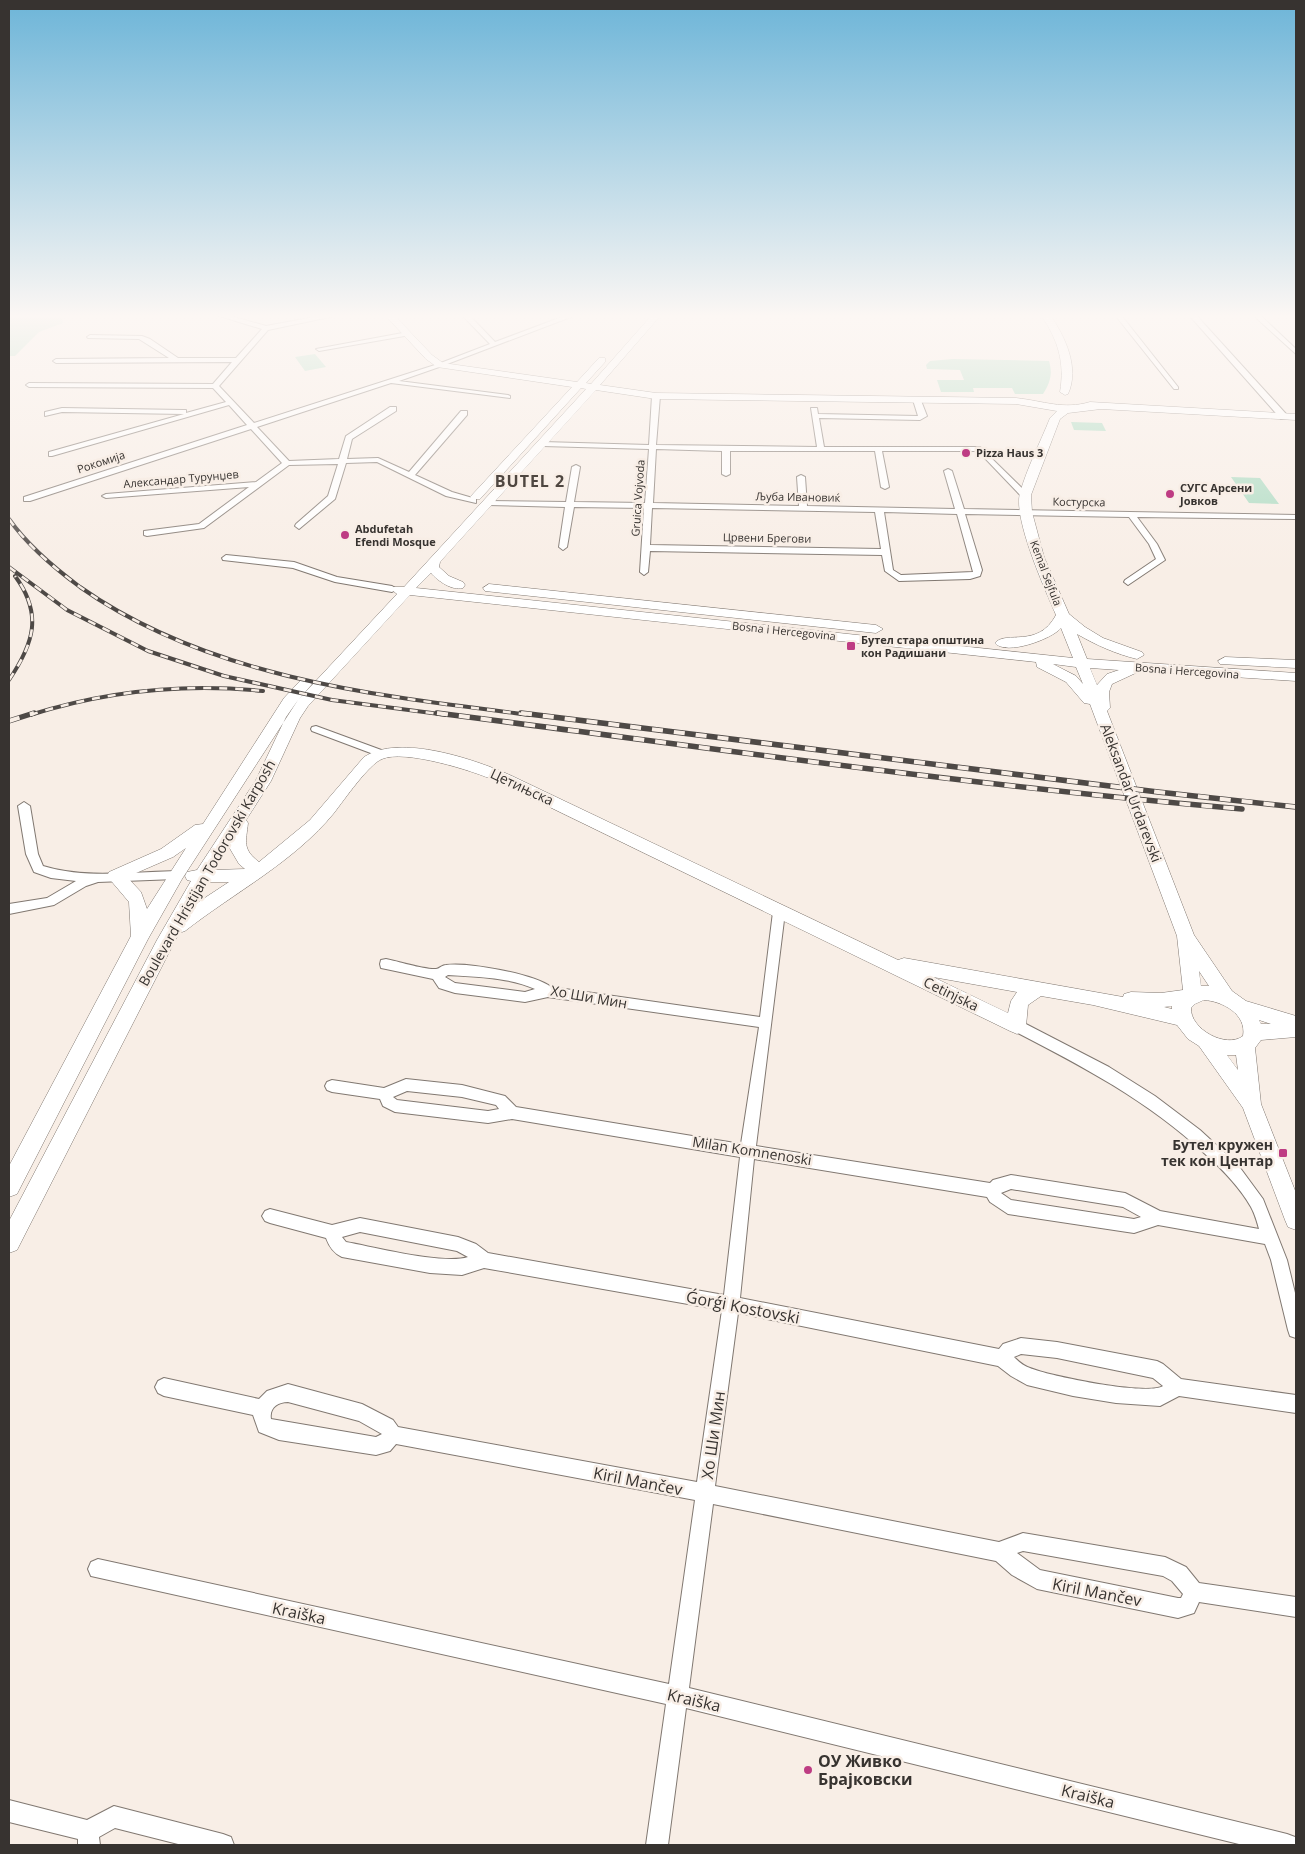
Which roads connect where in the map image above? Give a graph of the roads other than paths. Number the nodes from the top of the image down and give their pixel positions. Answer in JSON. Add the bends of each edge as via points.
{"nodes":[{"id":1,"x":327,"y":402,"type":"edge"},
{"id":2,"x":563,"y":402,"type":"edge"},
{"id":3,"x":580,"y":402,"type":"edge"},
{"id":4,"x":656,"y":402,"type":"edge"},
{"id":5,"x":918,"y":402,"type":"edge"},
{"id":6,"x":997,"y":402,"type":"edge"},
{"id":7,"x":1070,"y":402,"type":"junction"},
{"id":8,"x":1271,"y":402,"type":"edge"},
{"id":9,"x":230,"y":403,"type":"joint"},
{"id":10,"x":1051,"y":406,"type":"junction"},
{"id":11,"x":814,"y":407,"type":"dead end"},
{"id":12,"x":393,"y":409,"type":"dead end"},
{"id":13,"x":196,"y":412,"type":"junction"},
{"id":14,"x":464,"y":413,"type":"dead end"},
{"id":15,"x":48,"y":414,"type":"dead end"},
{"id":16,"x":815,"y":416,"type":"junction"},
{"id":17,"x":1284,"y":416,"type":"junction"},
{"id":18,"x":1296,"y":417,"type":"edge"},
{"id":19,"x":251,"y":426,"type":"junction"},
{"id":20,"x":543,"y":444,"type":"junction"},
{"id":21,"x":653,"y":448,"type":"junction"},
{"id":22,"x":726,"y":449,"type":"junction"},
{"id":23,"x":822,"y":449,"type":"junction"},
{"id":24,"x":878,"y":449,"type":"junction"},
{"id":25,"x":52,"y":454,"type":"dead end"},
{"id":26,"x":344,"y":460,"type":"junction"},
{"id":27,"x":287,"y":463,"type":"junction"},
{"id":28,"x":576,"y":467,"type":"dead end"},
{"id":29,"x":948,"y":471,"type":"dead end"},
{"id":30,"x":726,"y":474,"type":"dead end"},
{"id":31,"x":410,"y":475,"type":"junction"},
{"id":32,"x":801,"y":476,"type":"dead end"},
{"id":33,"x":259,"y":484,"type":"junction"},
{"id":34,"x":885,"y":487,"type":"dead end"},
{"id":35,"x":1025,"y":495,"type":"junction"},
{"id":36,"x":106,"y":496,"type":"dead end"},
{"id":37,"x":27,"y":499,"type":"dead end"},
{"id":38,"x":473,"y":501,"type":"junction"},
{"id":39,"x":488,"y":503,"type":"junction"},
{"id":40,"x":569,"y":504,"type":"junction"},
{"id":41,"x":648,"y":506,"type":"junction"},
{"id":42,"x":803,"y":508,"type":"junction"},
{"id":43,"x":879,"y":510,"type":"junction"},
{"id":44,"x":959,"y":511,"type":"junction"},
{"id":45,"x":1026,"y":512,"type":"junction"},
{"id":46,"x":462,"y":514,"type":"dead end"},
{"id":47,"x":1132,"y":515,"type":"junction"},
{"id":48,"x":1296,"y":517,"type":"edge"},
{"id":49,"x":299,"y":526,"type":"dead end"},
{"id":50,"x":148,"y":533,"type":"dead end"},
{"id":51,"x":444,"y":533,"type":"dead end"},
{"id":52,"x":563,"y":547,"type":"dead end"},
{"id":53,"x":646,"y":548,"type":"junction"},
{"id":54,"x":886,"y":552,"type":"junction"},
{"id":55,"x":430,"y":557,"type":"junction"},
{"id":56,"x":226,"y":558,"type":"dead end"},
{"id":57,"x":644,"y":572,"type":"dead end"},
{"id":58,"x":1128,"y":582,"type":"dead end"},
{"id":59,"x":404,"y":585,"type":"junction"},
{"id":60,"x":459,"y":591,"type":"junction"},
{"id":61,"x":1062,"y":615,"type":"junction"},
{"id":62,"x":383,"y":616,"type":"junction"},
{"id":63,"x":1002,"y":648,"type":"junction"},
{"id":64,"x":1137,"y":655,"type":"junction"},
{"id":65,"x":1079,"y":656,"type":"junction"},
{"id":66,"x":1296,"y":664,"type":"edge"},
{"id":67,"x":1151,"y":668,"type":"junction"},
{"id":68,"x":1296,"y":677,"type":"edge"},
{"id":69,"x":1104,"y":726,"type":"junction"},
{"id":70,"x":316,"y":729,"type":"dead end"},
{"id":71,"x":380,"y":753,"type":"junction"},
{"id":72,"x":24,"y":806,"type":"dead end"},
{"id":73,"x":217,"y":816,"type":"junction"},
{"id":74,"x":242,"y":816,"type":"junction"},
{"id":75,"x":259,"y":871,"type":"junction"},
{"id":76,"x":176,"y":875,"type":"junction"},
{"id":77,"x":109,"y":876,"type":"junction"},
{"id":78,"x":202,"y":876,"type":"junction"},
{"id":79,"x":9,"y":909,"type":"edge"},
{"id":80,"x":779,"y":912,"type":"junction"},
{"id":81,"x":140,"y":936,"type":"junction"},
{"id":82,"x":1186,"y":936,"type":"junction"},
{"id":83,"x":166,"y":940,"type":"junction"},
{"id":84,"x":884,"y":962,"type":"junction"},
{"id":85,"x":386,"y":964,"type":"dead end"},
{"id":86,"x":1041,"y":989,"type":"junction"},
{"id":87,"x":1191,"y":996,"type":"junction"},
{"id":88,"x":1225,"y":996,"type":"junction"},
{"id":89,"x":1093,"y":998,"type":"junction"},
{"id":90,"x":1242,"y":1008,"type":"junction"},
{"id":91,"x":1183,"y":1020,"type":"junction"},
{"id":92,"x":766,"y":1024,"type":"junction"},
{"id":93,"x":1296,"y":1024,"type":"edge"},
{"id":94,"x":1017,"y":1026,"type":"junction"},
{"id":95,"x":1296,"y":1029,"type":"edge"},
{"id":96,"x":1249,"y":1039,"type":"junction"},
{"id":97,"x":1206,"y":1042,"type":"junction"},
{"id":98,"x":332,"y":1086,"type":"dead end"},
{"id":99,"x":384,"y":1094,"type":"junction"},
{"id":100,"x":1252,"y":1104,"type":"junction"},
{"id":101,"x":512,"y":1113,"type":"junction"},
{"id":102,"x":748,"y":1150,"type":"junction"},
{"id":103,"x":9,"y":1186,"type":"edge"},
{"id":104,"x":992,"y":1191,"type":"junction"},
{"id":105,"x":270,"y":1216,"type":"dead end"},
{"id":106,"x":1158,"y":1218,"type":"junction"},
{"id":107,"x":1296,"y":1220,"type":"edge"},
{"id":108,"x":332,"y":1232,"type":"junction"},
{"id":109,"x":1271,"y":1238,"type":"junction"},
{"id":110,"x":9,"y":1243,"type":"edge"},
{"id":111,"x":484,"y":1260,"type":"junction"},
{"id":112,"x":731,"y":1304,"type":"junction"},
{"id":113,"x":1296,"y":1330,"type":"edge"},
{"id":114,"x":1002,"y":1358,"type":"junction"},
{"id":115,"x":164,"y":1387,"type":"dead end"},
{"id":116,"x":1177,"y":1387,"type":"junction"},
{"id":117,"x":1296,"y":1404,"type":"edge"},
{"id":118,"x":263,"y":1409,"type":"junction"},
{"id":119,"x":393,"y":1435,"type":"junction"},
{"id":120,"x":705,"y":1493,"type":"junction"},
{"id":121,"x":1001,"y":1552,"type":"junction"},
{"id":122,"x":98,"y":1569,"type":"dead end"},
{"id":123,"x":1194,"y":1592,"type":"junction"},
{"id":124,"x":1296,"y":1607,"type":"edge"},
{"id":125,"x":678,"y":1696,"type":"junction"},
{"id":126,"x":9,"y":1811,"type":"edge"},
{"id":127,"x":89,"y":1838,"type":"edge"},
{"id":128,"x":223,"y":1845,"type":"edge"},
{"id":129,"x":657,"y":1845,"type":"edge"},
{"id":130,"x":1287,"y":1845,"type":"edge"}],
"edges":[{"from":1,"to":19,"type":"street","name":"Рокомија"},
{"from":2,"to":38,"type":"street"},
{"from":3,"to":20,"type":"street","name":"Boulevard Hristijan Todorovski Karposh"},
{"from":4,"to":21,"type":"street","name":"Gruica Vojvoda"},
{"from":5,"to":16,"type":"street","via":[[921,418]]},
{"from":6,"to":10,"type":"street"},
{"from":7,"to":10,"type":"street"},
{"from":7,"to":10,"type":"street"},
{"from":7,"to":17,"type":"street"},
{"from":8,"to":17,"type":"street"},
{"from":9,"to":13,"type":"street"},
{"from":9,"to":19,"type":"street"},
{"from":10,"to":35,"type":"street","name":"Kemal Sejfula"},
{"from":11,"to":16,"type":"street"},
{"from":12,"to":26,"type":"street","via":[[349,438]]},
{"from":13,"to":15,"type":"street","via":[[62,410]]},
{"from":13,"to":25,"type":"street"},
{"from":14,"to":31,"type":"street"},
{"from":16,"to":23,"type":"street"},
{"from":17,"to":18,"type":"street"},
{"from":19,"to":27,"type":"street"},
{"from":19,"to":37,"type":"street","name":"Рокомија"},
{"from":20,"to":21,"type":"street"},
{"from":20,"to":39,"type":"street","name":"Boulevard Hristijan Todorovski Karposh"},
{"from":21,"to":22,"type":"street"},
{"from":21,"to":41,"type":"street","name":"Gruica Vojvoda"},
{"from":22,"to":23,"type":"street"},
{"from":22,"to":30,"type":"street"},
{"from":23,"to":24,"type":"street"},
{"from":24,"to":34,"type":"street"},
{"from":24,"to":35,"type":"street","via":[[980,449]]},
{"from":26,"to":27,"type":"street"},
{"from":26,"to":31,"type":"street","via":[[378,460]]},
{"from":26,"to":49,"type":"street","via":[[332,497]]},
{"from":27,"to":33,"type":"street"},
{"from":28,"to":40,"type":"street"},
{"from":29,"to":44,"type":"street"},
{"from":31,"to":38,"type":"street","via":[[449,494]]},
{"from":32,"to":42,"type":"street"},
{"from":33,"to":36,"type":"street","name":"Александар Турунџев"},
{"from":33,"to":50,"type":"street","via":[[201,526]]},
{"from":35,"to":45,"type":"street","name":"Kemal Sejfula"},
{"from":38,"to":46,"type":"street"},
{"from":39,"to":40,"type":"street","name":"Љуба Ивановиќ"},
{"from":39,"to":55,"type":"street","name":"Boulevard Hristijan Todorovski Karposh"},
{"from":40,"to":41,"type":"street","name":"Љуба Ивановиќ"},
{"from":40,"to":52,"type":"street"},
{"from":41,"to":42,"type":"street","name":"Љуба Ивановиќ"},
{"from":41,"to":53,"type":"street","name":"Gruica Vojvoda"},
{"from":42,"to":43,"type":"street","name":"Љуба Ивановиќ"},
{"from":43,"to":44,"type":"street","name":"Љуба Ивановиќ"},
{"from":43,"to":54,"type":"street"},
{"from":44,"to":45,"type":"street","name":"Љуба Ивановиќ"},
{"from":44,"to":54,"type":"street","via":[[977,574],[899,578],[889,571]]},
{"from":45,"to":47,"type":"street","name":"Костурска"},
{"from":45,"to":61,"type":"street","name":"Kemal Sejfula","via":[[1038,557]]},
{"from":47,"to":48,"type":"street","name":"Костурска"},
{"from":47,"to":58,"type":"street","via":[[1161,560]]},
{"from":51,"to":55,"type":"street","name":"Boulevard Hristijan Todorovski Karposh"},
{"from":53,"to":54,"type":"street","name":"Црвени Брегови"},
{"from":53,"to":57,"type":"street","name":"Gruica Vojvoda"},
{"from":55,"to":59,"type":"street","name":"Boulevard Hristijan Todorovski Karposh"},
{"from":55,"to":60,"type":"street","via":[[439,576]]},
{"from":56,"to":59,"type":"street","via":[[294,565],[335,579]]},
{"from":59,"to":60,"type":"street","name":"Bosna i Hercegovina"},
{"from":59,"to":62,"type":"street","name":"Boulevard Hristijan Todorovski Karposh"},
{"from":59,"to":73,"type":"street","name":"Boulevard Hristijan Todorovski Karposh","via":[[289,701]]},
{"from":60,"to":62,"type":"street","via":[[413,602]]},
{"from":60,"to":63,"type":"street","name":"Bosna i Hercegovina"},
{"from":61,"to":63,"type":"street","via":[[1060,622],[1045,635]]},
{"from":61,"to":64,"type":"street","via":[[1094,639]]},
{"from":61,"to":65,"type":"street","name":"Kemal Sejfula"},
{"from":62,"to":74,"type":"street","name":"Boulevard Hristijan Todorovski Karposh","via":[[303,703]]},
{"from":63,"to":65,"type":"street","name":"Bosna i Hercegovina"},
{"from":63,"to":69,"type":"street","via":[[1071,679],[1086,694]]},
{"from":64,"to":65,"type":"street","name":"Bosna i Hercegovina"},
{"from":64,"to":66,"type":"street","name":"Bosna i Hercegovina"},
{"from":65,"to":67,"type":"street","name":"Bosna i Hercegovina"},
{"from":65,"to":69,"type":"street","name":"Aleksandar Urdarevski"},
{"from":67,"to":68,"type":"street","name":"Bosna i Hercegovina"},
{"from":67,"to":69,"type":"street","via":[[1123,673],[1105,684],[1100,697]]},
{"from":69,"to":82,"type":"street","name":"Aleksandar Urdarevski"},
{"from":70,"to":71,"type":"street"},
{"from":71,"to":75,"type":"street","via":[[356,774],[316,824]]},
{"from":71,"to":80,"type":"street","name":"Цетињска","via":[[413,754],[485,770]]},
{"from":72,"to":77,"type":"street","via":[[38,870],[69,876]]},
{"from":73,"to":76,"type":"street","name":"Boulevard Hristijan Todorovski Karposh"},
{"from":73,"to":77,"type":"street","via":[[167,853]]},
{"from":74,"to":75,"type":"street","via":[[237,846],[245,860]]},
{"from":74,"to":78,"type":"street","name":"Boulevard Hristijan Todorovski Karposh"},
{"from":75,"to":78,"type":"street","via":[[243,876]]},
{"from":75,"to":83,"type":"street","via":[[186,919]]},
{"from":76,"to":77,"type":"street"},
{"from":76,"to":78,"type":"street"},
{"from":76,"to":81,"type":"street","name":"Boulevard Hristijan Todorovski Karposh"},
{"from":77,"to":79,"type":"street","via":[[82,883],[50,902]]},
{"from":77,"to":81,"type":"street","via":[[130,889],[140,904]]},
{"from":78,"to":83,"type":"street","name":"Boulevard Hristijan Todorovski Karposh"},
{"from":80,"to":84,"type":"street","name":"Цетињска"},
{"from":80,"to":92,"type":"street","name":"Хо Ши Мин"},
{"from":81,"to":103,"type":"street","name":"Boulevard Hristijan Todorovski Karposh"},
{"from":82,"to":87,"type":"street","name":"Aleksandar Urdarevski"},
{"from":82,"to":88,"type":"street","name":"Aleksandar Urdarevski"},
{"from":83,"to":110,"type":"street","name":"Boulevard Hristijan Todorovski Karposh"},
{"from":84,"to":86,"type":"street"},
{"from":84,"to":94,"type":"street","name":"Cetinjska"},
{"from":85,"to":92,"type":"street","name":"Хо Ши Мин","via":[[438,974],[446,970],[485,972],[524,980],[548,992]]},
{"from":86,"to":89,"type":"street"},
{"from":86,"to":94,"type":"street","via":[[1029,992],[1020,1000],[1016,1008]]},
{"from":87,"to":88,"type":"street","via":[[1208,993]]},
{"from":87,"to":89,"type":"street","via":[[1162,1000]]},
{"from":87,"to":91,"type":"street","via":[[1183,1003]]},
{"from":88,"to":90,"type":"street"},
{"from":89,"to":91,"type":"street"},
{"from":90,"to":93,"type":"street"},
{"from":90,"to":96,"type":"street","via":[[1253,1024]]},
{"from":91,"to":97,"type":"street"},
{"from":92,"to":102,"type":"street","name":"Хо Ши Мин"},
{"from":94,"to":109,"type":"street","via":[[1112,1075],[1195,1134],[1233,1170],[1258,1204]]},
{"from":95,"to":96,"type":"street"},
{"from":96,"to":97,"type":"street","via":[[1227,1048]]},
{"from":96,"to":100,"type":"street"},
{"from":97,"to":100,"type":"street"},
{"from":98,"to":99,"type":"street","name":"Milan Komnenoski"},
{"from":99,"to":101,"type":"street","name":"Milan Komnenoski","via":[[394,1106],[488,1117]]},
{"from":99,"to":101,"type":"street","name":"Milan Komnenoski","via":[[406,1085],[462,1092],[500,1100]]},
{"from":100,"to":107,"type":"street"},
{"from":101,"to":102,"type":"street","name":"Milan Komnenoski"},
{"from":102,"to":104,"type":"street","name":"Milan Komnenoski"},
{"from":102,"to":112,"type":"street","name":"Хо Ши Мин"},
{"from":104,"to":106,"type":"street","via":[[998,1185],[1011,1182],[1097,1194],[1125,1200]]},
{"from":104,"to":106,"type":"street","via":[[1008,1207],[1134,1226]]},
{"from":105,"to":108,"type":"street","name":"Ǵorǵi Kostovski"},
{"from":106,"to":109,"type":"street"},
{"from":108,"to":111,"type":"street","name":"Ǵorǵi Kostovski","via":[[360,1225],[458,1244]]},
{"from":108,"to":111,"type":"street","name":"Ǵorǵi Kostovski","via":[[342,1249],[430,1266],[462,1267]]},
{"from":109,"to":113,"type":"street"},
{"from":111,"to":112,"type":"street","name":"Ǵorǵi Kostovski"},
{"from":112,"to":114,"type":"street","name":"Ǵorǵi Kostovski"},
{"from":112,"to":120,"type":"street","name":"Хо Ши Мин"},
{"from":114,"to":116,"type":"street","name":"Ǵorǵi Kostovski","via":[[1028,1376],[1103,1392],[1160,1397]]},
{"from":114,"to":116,"type":"street","via":[[1009,1350],[1021,1346],[1066,1351],[1157,1370]]},
{"from":115,"to":118,"type":"street"},
{"from":116,"to":117,"type":"street"},
{"from":118,"to":119,"type":"street","via":[[271,1397],[278,1393],[288,1394],[362,1412],[383,1422]]},
{"from":118,"to":119,"type":"street","via":[[261,1418],[265,1426],[279,1431],[376,1446],[384,1445]]},
{"from":119,"to":120,"type":"street","name":"Kiril Mančev"},
{"from":120,"to":121,"type":"street","name":"Kiril Mančev"},
{"from":120,"to":125,"type":"street","name":"Хо Ши Мин"},
{"from":121,"to":123,"type":"street","via":[[1023,1542],[1165,1567],[1179,1574]]},
{"from":121,"to":123,"type":"street","name":"Kiril Mančev","via":[[1037,1579],[1178,1608],[1187,1606]]},
{"from":122,"to":125,"type":"street","name":"Kraiška"},
{"from":123,"to":124,"type":"street"},
{"from":125,"to":129,"type":"street","name":"Хо Ши Мин"},
{"from":125,"to":130,"type":"street","name":"Kraiška"},
{"from":126,"to":127,"type":"street"},
{"from":127,"to":128,"type":"street","via":[[114,1817]]}]}
